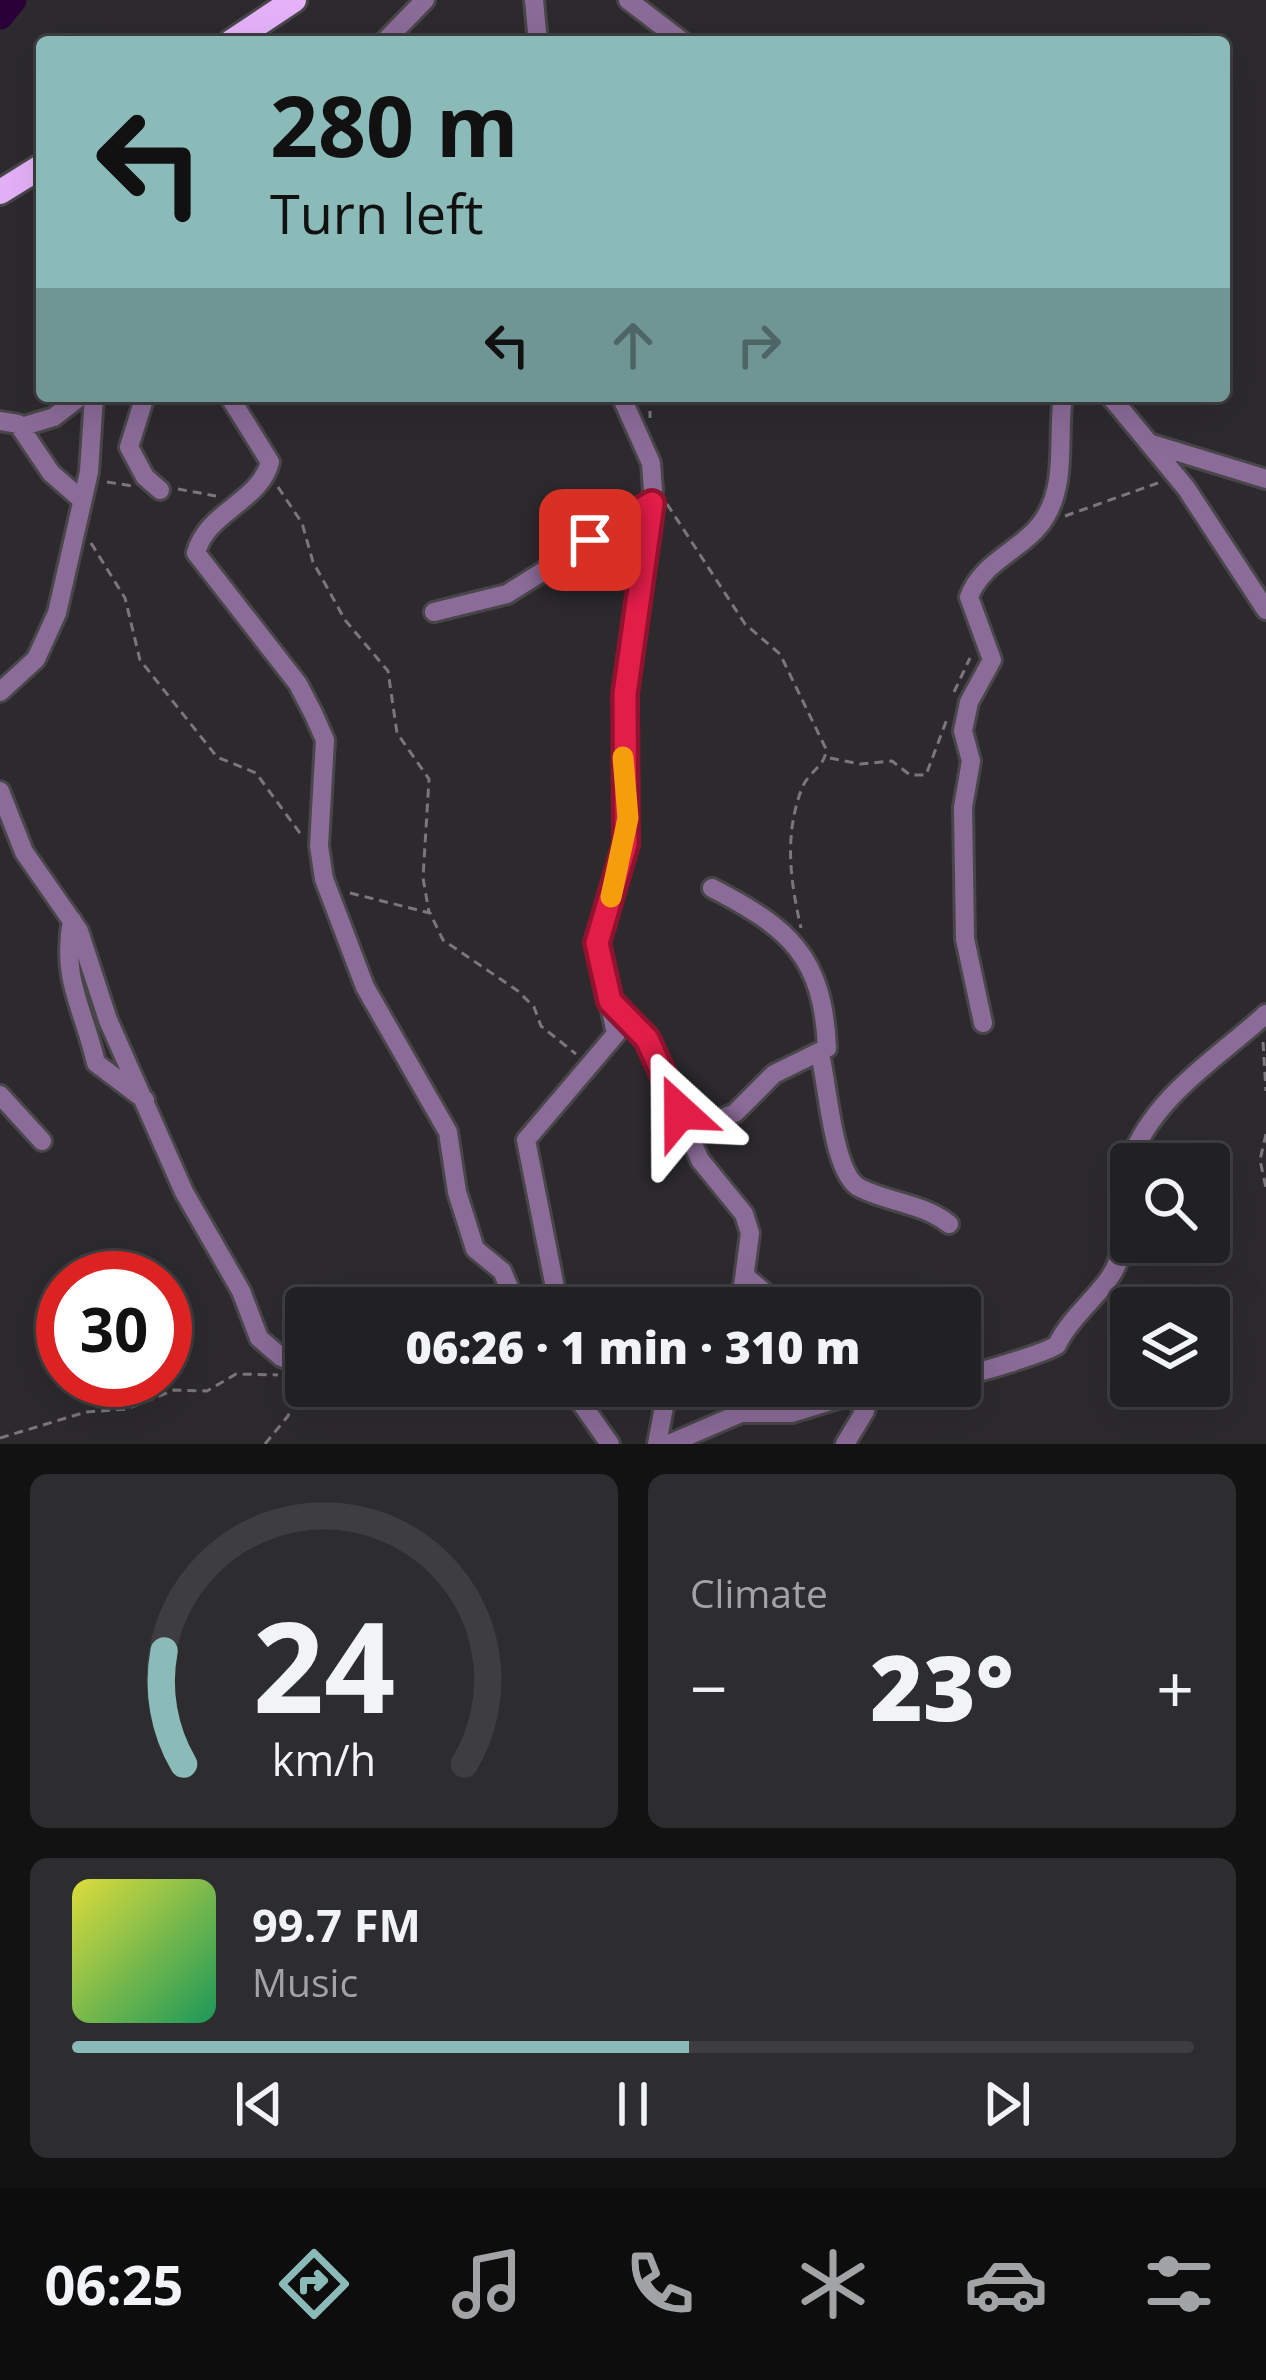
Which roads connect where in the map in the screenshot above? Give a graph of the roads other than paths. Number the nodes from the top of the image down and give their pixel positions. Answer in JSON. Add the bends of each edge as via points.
{"nodes":[{"id":1,"x":294,"y":0,"type":"edge"},
{"id":2,"x":425,"y":0,"type":"edge"},
{"id":3,"x":534,"y":0,"type":"edge"},
{"id":4,"x":640,"y":3,"type":"edge"},
{"id":5,"x":240,"y":36,"type":"edge"},
{"id":6,"x":390,"y":36,"type":"edge"},
{"id":7,"x":537,"y":36,"type":"edge"},
{"id":8,"x":676,"y":36,"type":"edge"},
{"id":9,"x":36,"y":170,"type":"edge"},
{"id":10,"x":0,"y":192,"type":"edge"},
{"id":11,"x":73,"y":402,"type":"edge"},
{"id":12,"x":93,"y":402,"type":"edge"},
{"id":13,"x":144,"y":402,"type":"edge"},
{"id":14,"x":233,"y":402,"type":"edge"},
{"id":15,"x":624,"y":402,"type":"edge"},
{"id":16,"x":1063,"y":402,"type":"edge"},
{"id":17,"x":1115,"y":402,"type":"edge"},
{"id":18,"x":0,"y":421,"type":"edge"},
{"id":19,"x":21,"y":428,"type":"junction"},
{"id":20,"x":1147,"y":443,"type":"junction"},
{"id":21,"x":1266,"y":479,"type":"edge"},
{"id":22,"x":160,"y":490,"type":"dead end"},
{"id":23,"x":653,"y":496,"type":"junction"},
{"id":24,"x":82,"y":500,"type":"junction"},
{"id":25,"x":1266,"y":610,"type":"edge"},
{"id":26,"x":434,"y":611,"type":"dead end"},
{"id":27,"x":0,"y":692,"type":"edge"},
{"id":28,"x":0,"y":791,"type":"edge"},
{"id":29,"x":712,"y":888,"type":"dead end"},
{"id":30,"x":73,"y":920,"type":"junction"},
{"id":31,"x":610,"y":1001,"type":"junction"},
{"id":32,"x":1265,"y":1015,"type":"edge"},
{"id":33,"x":983,"y":1023,"type":"dead end"},
{"id":34,"x":820,"y":1054,"type":"junction"},
{"id":35,"x":0,"y":1095,"type":"edge"},
{"id":36,"x":148,"y":1102,"type":"junction"},
{"id":37,"x":687,"y":1132,"type":"junction"},
{"id":38,"x":42,"y":1141,"type":"dead end"},
{"id":39,"x":949,"y":1224,"type":"dead end"},
{"id":40,"x":745,"y":1276,"type":"junction"},
{"id":41,"x":509,"y":1287,"type":"edge"},
{"id":42,"x":555,"y":1287,"type":"edge"},
{"id":43,"x":738,"y":1287,"type":"edge"},
{"id":44,"x":758,"y":1287,"type":"edge"},
{"id":45,"x":285,"y":1354,"type":"edge"},
{"id":46,"x":981,"y":1375,"type":"edge"},
{"id":47,"x":584,"y":1407,"type":"edge"},
{"id":48,"x":664,"y":1407,"type":"edge"},
{"id":49,"x":807,"y":1407,"type":"edge"},
{"id":50,"x":862,"y":1407,"type":"edge"},
{"id":51,"x":610,"y":1444,"type":"edge"},
{"id":52,"x":656,"y":1444,"type":"edge"},
{"id":53,"x":669,"y":1444,"type":"edge"},
{"id":54,"x":845,"y":1444,"type":"edge"}],
"edges":[{"from":1,"to":5,"type":"main road"},
{"from":2,"to":6,"type":"street"},
{"from":3,"to":7,"type":"street"},
{"from":4,"to":8,"type":"street"},
{"from":9,"to":10,"type":"main road"},
{"from":11,"to":19,"type":"street"},
{"from":12,"to":24,"type":"street"},
{"from":13,"to":22,"type":"street","via":[[129,447]]},
{"from":14,"to":41,"type":"street","via":[[266,447],[268,470],[201,538],[196,553],[298,684],[325,740],[319,846],[330,895],[364,987],[448,1132],[475,1249]]},
{"from":15,"to":23,"type":"street","via":[[651,463]]},
{"from":16,"to":33,"type":"street","via":[[1060,469],[1044,521],[969,597],[992,660],[964,718],[971,760],[965,939]]},
{"from":17,"to":20,"type":"street"},
{"from":18,"to":19,"type":"street"},
{"from":19,"to":24,"type":"street","via":[[51,473]]},
{"from":20,"to":21,"type":"street"},
{"from":20,"to":25,"type":"street"},
{"from":23,"to":26,"type":"street","via":[[507,594]]},
{"from":23,"to":31,"type":"street","via":[[625,694],[626,844],[597,943]]},
{"from":24,"to":27,"type":"street","via":[[46,641]]},
{"from":28,"to":30,"type":"street","via":[[24,852]]},
{"from":29,"to":34,"type":"street","via":[[771,918],[807,962],[824,1009],[827,1048]]},
{"from":30,"to":36,"type":"street"},
{"from":30,"to":36,"type":"street","via":[[67,974],[96,1063]]},
{"from":31,"to":37,"type":"street","via":[[647,1039]]},
{"from":31,"to":42,"type":"street","via":[[616,1034],[526,1140]]},
{"from":32,"to":46,"type":"street","via":[[1199,1067],[1142,1141],[1129,1163],[1116,1266],[1057,1345]]},
{"from":34,"to":37,"type":"street","via":[[774,1074],[735,1113]]},
{"from":34,"to":39,"type":"street","via":[[843,1174]]},
{"from":35,"to":38,"type":"street"},
{"from":36,"to":45,"type":"street","via":[[259,1337]]},
{"from":37,"to":40,"type":"street","via":[[744,1214]]},
{"from":40,"to":43,"type":"street"},
{"from":40,"to":44,"type":"street"},
{"from":47,"to":51,"type":"street"},
{"from":48,"to":52,"type":"street"},
{"from":49,"to":53,"type":"street","via":[[741,1413]]},
{"from":50,"to":54,"type":"street"}]}
